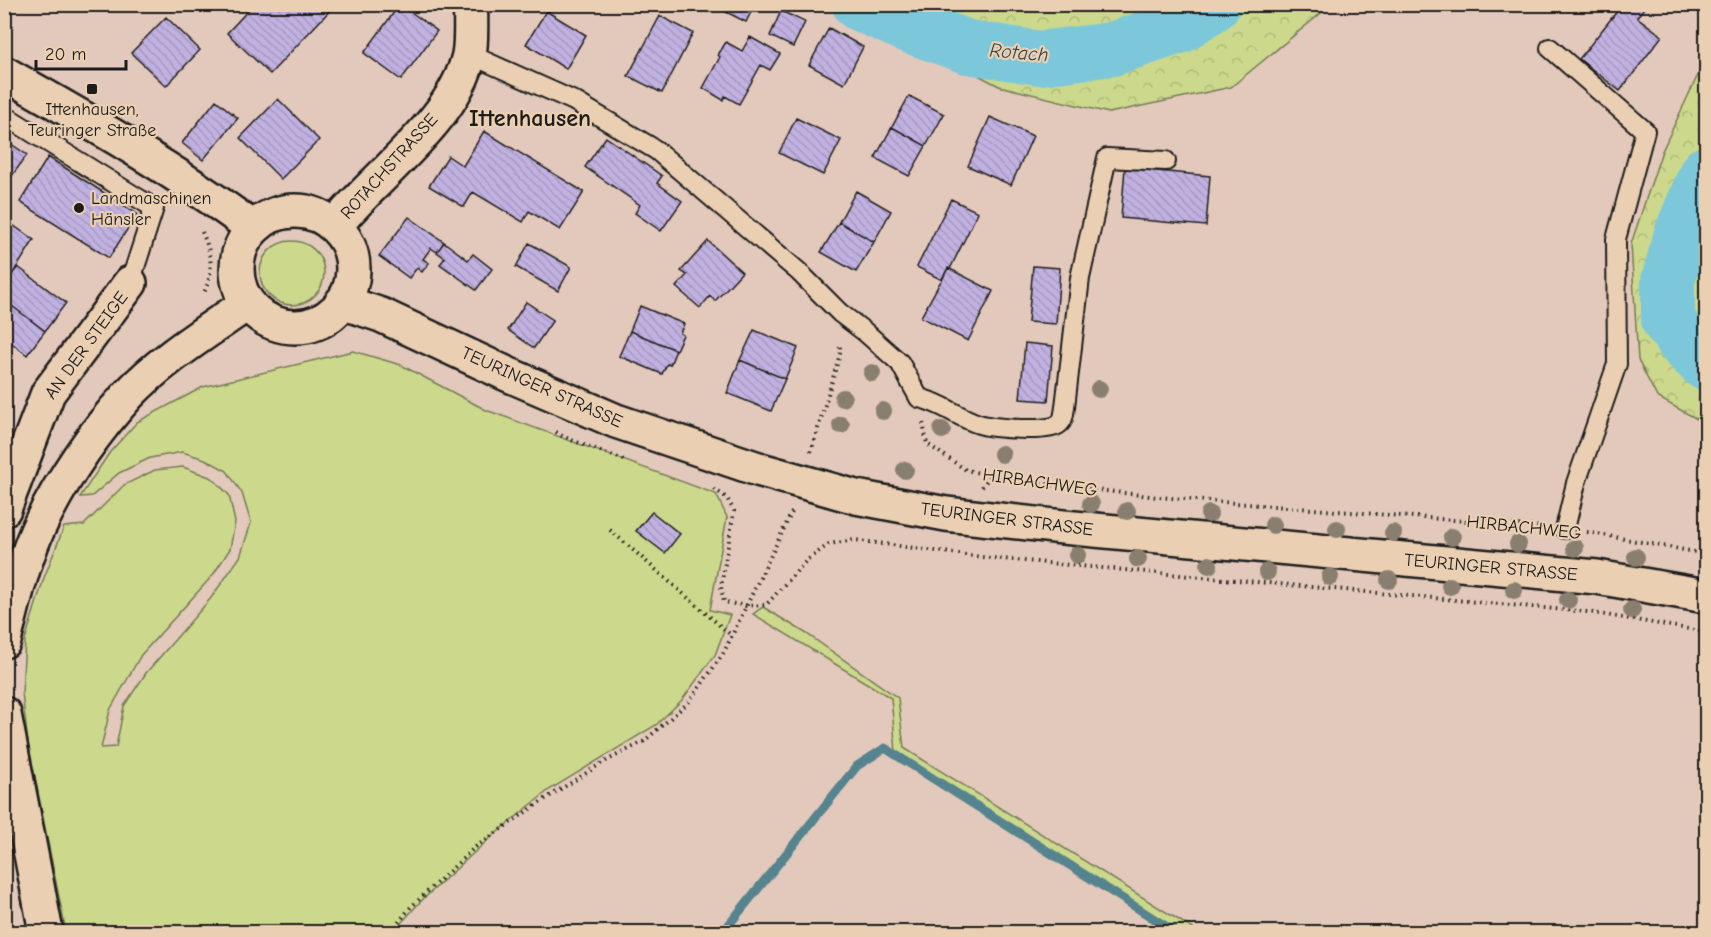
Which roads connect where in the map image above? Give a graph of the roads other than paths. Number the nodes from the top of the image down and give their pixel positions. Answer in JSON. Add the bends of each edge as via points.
{"nodes":[{"id":1,"x":471,"y":4,"type":"edge"},
{"id":2,"x":1550,"y":48,"type":"dead end"},
{"id":3,"x":469,"y":54,"type":"junction"},
{"id":4,"x":4,"y":73,"type":"edge"},
{"id":5,"x":4,"y":115,"type":"edge"},
{"id":6,"x":1167,"y":161,"type":"dead end"},
{"id":7,"x":335,"y":226,"type":"junction"},
{"id":8,"x":253,"y":228,"type":"junction"},
{"id":9,"x":130,"y":283,"type":"joint"},
{"id":10,"x":342,"y":302,"type":"junction"},
{"id":11,"x":248,"y":303,"type":"junction"},
{"id":12,"x":4,"y":509,"type":"edge"},
{"id":13,"x":4,"y":519,"type":"edge"},
{"id":14,"x":1565,"y":529,"type":"road end"},
{"id":15,"x":36,"y":534,"type":"junction"},
{"id":16,"x":1707,"y":596,"type":"edge"},
{"id":17,"x":4,"y":641,"type":"edge"},
{"id":18,"x":5,"y":717,"type":"edge"},
{"id":19,"x":46,"y":933,"type":"edge"}],
"edges":[{"from":1,"to":3,"type":"street","name":"ROTACHSTRASSE"},
{"from":2,"to":14,"type":"lane","via":[[1645,131],[1616,239],[1617,364],[1576,483]]},
{"from":3,"to":6,"type":"lane","via":[[574,101],[656,150],[900,363],[919,398],[980,424],[1038,429],[1059,425],[1065,407],[1080,278],[1107,158]]},
{"from":3,"to":7,"type":"street","name":"ROTACHSTRASSE","via":[[457,88],[418,140]]},
{"from":4,"to":8,"type":"street","via":[[86,120]]},
{"from":5,"to":9,"type":"lane","via":[[154,208]]},
{"from":7,"to":8,"type":"street","via":[[303,211],[267,217]]},
{"from":7,"to":10,"type":"street","via":[[348,247],[353,271]]},
{"from":8,"to":11,"type":"street","via":[[238,256],[240,288]]},
{"from":9,"to":12,"type":"street","name":"AN DER STEIGE","via":[[48,393]]},
{"from":10,"to":11,"type":"street","via":[[314,324],[295,327],[261,316]]},
{"from":10,"to":16,"type":"street","name":"TEURINGER STRASSE","via":[[381,315],[616,421],[856,497],[946,514],[1597,577]]},
{"from":11,"to":15,"type":"street","via":[[129,394],[86,447],[54,496]]},
{"from":13,"to":15,"type":"street"},
{"from":15,"to":17,"type":"street"},
{"from":18,"to":19,"type":"street"}]}
